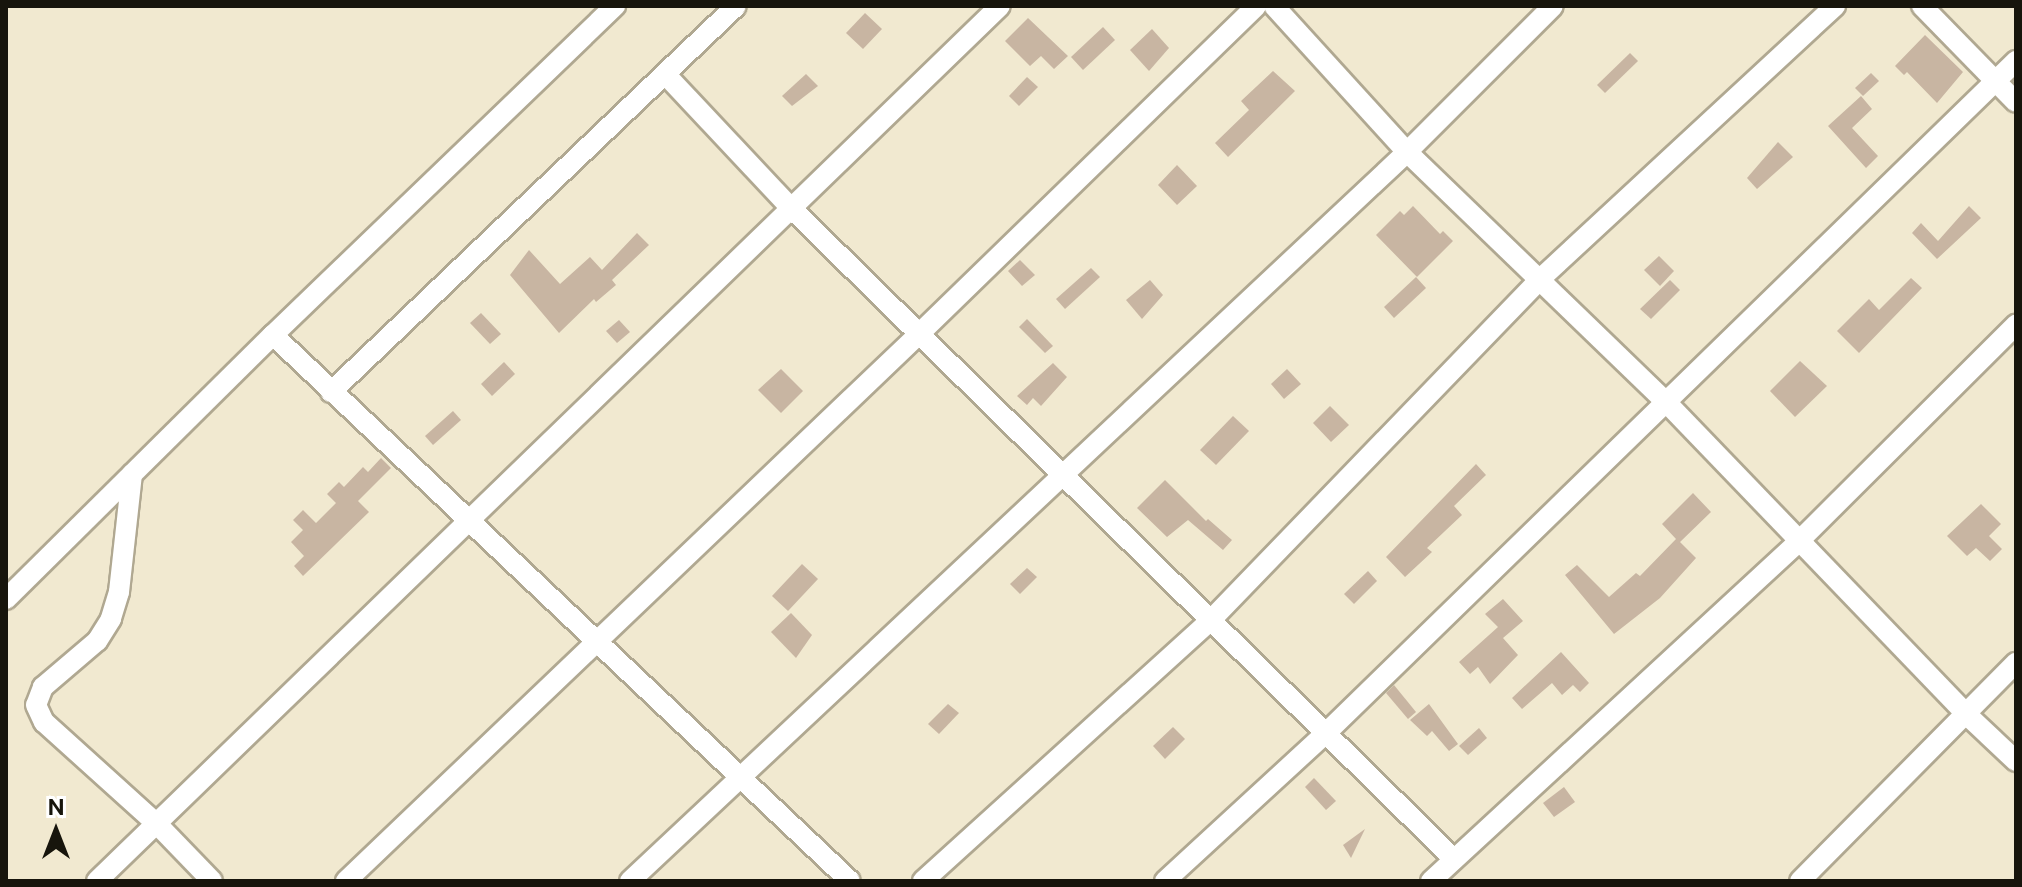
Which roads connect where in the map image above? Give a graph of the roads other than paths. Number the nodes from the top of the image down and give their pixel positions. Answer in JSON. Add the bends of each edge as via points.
{"nodes":[{"id":1,"x":615,"y":6,"type":"edge"},
{"id":2,"x":736,"y":6,"type":"edge"},
{"id":3,"x":1000,"y":6,"type":"edge"},
{"id":4,"x":1256,"y":6,"type":"edge"},
{"id":5,"x":1274,"y":6,"type":"edge"},
{"id":6,"x":1553,"y":6,"type":"edge"},
{"id":7,"x":1835,"y":6,"type":"edge"},
{"id":8,"x":1922,"y":6,"type":"edge"},
{"id":9,"x":2016,"y":61,"type":"edge"},
{"id":10,"x":665,"y":74,"type":"junction"},
{"id":11,"x":1996,"y":80,"type":"junction"},
{"id":12,"x":2016,"y":102,"type":"edge"},
{"id":13,"x":1407,"y":152,"type":"junction"},
{"id":14,"x":790,"y":207,"type":"junction"},
{"id":15,"x":1538,"y":281,"type":"junction"},
{"id":16,"x":2016,"y":325,"type":"edge"},
{"id":17,"x":919,"y":334,"type":"junction"},
{"id":18,"x":273,"y":335,"type":"junction"},
{"id":19,"x":331,"y":392,"type":"junction"},
{"id":20,"x":1666,"y":402,"type":"junction"},
{"id":21,"x":132,"y":474,"type":"junction"},
{"id":22,"x":1063,"y":475,"type":"junction"},
{"id":23,"x":472,"y":522,"type":"junction"},
{"id":24,"x":1798,"y":542,"type":"junction"},
{"id":25,"x":6,"y":599,"type":"edge"},
{"id":26,"x":1210,"y":621,"type":"junction"},
{"id":27,"x":596,"y":643,"type":"junction"},
{"id":28,"x":2016,"y":663,"type":"edge"},
{"id":29,"x":1965,"y":713,"type":"junction"},
{"id":30,"x":1325,"y":734,"type":"junction"},
{"id":31,"x":2016,"y":761,"type":"edge"},
{"id":32,"x":740,"y":778,"type":"junction"},
{"id":33,"x":157,"y":824,"type":"junction"},
{"id":34,"x":1454,"y":859,"type":"junction"},
{"id":35,"x":97,"y":881,"type":"edge"},
{"id":36,"x":212,"y":881,"type":"edge"},
{"id":37,"x":346,"y":881,"type":"edge"},
{"id":38,"x":630,"y":881,"type":"edge"},
{"id":39,"x":850,"y":881,"type":"edge"},
{"id":40,"x":923,"y":881,"type":"edge"},
{"id":41,"x":1165,"y":881,"type":"edge"},
{"id":42,"x":1431,"y":881,"type":"edge"},
{"id":43,"x":1800,"y":881,"type":"edge"}],
"edges":[{"from":1,"to":18,"type":"street"},
{"from":2,"to":10,"type":"street"},
{"from":3,"to":14,"type":"street"},
{"from":4,"to":17,"type":"street"},
{"from":5,"to":13,"type":"street"},
{"from":6,"to":13,"type":"street"},
{"from":7,"to":15,"type":"street"},
{"from":8,"to":11,"type":"street"},
{"from":9,"to":11,"type":"street"},
{"from":10,"to":14,"type":"street"},
{"from":10,"to":19,"type":"street"},
{"from":11,"to":12,"type":"street"},
{"from":11,"to":20,"type":"street"},
{"from":13,"to":15,"type":"street"},
{"from":13,"to":22,"type":"street"},
{"from":14,"to":17,"type":"street"},
{"from":14,"to":23,"type":"street"},
{"from":15,"to":20,"type":"street"},
{"from":15,"to":26,"type":"street"},
{"from":16,"to":24,"type":"street"},
{"from":17,"to":22,"type":"street"},
{"from":17,"to":27,"type":"street"},
{"from":18,"to":19,"type":"street"},
{"from":18,"to":21,"type":"street"},
{"from":19,"to":23,"type":"street"},
{"from":20,"to":24,"type":"street"},
{"from":20,"to":30,"type":"street"},
{"from":21,"to":25,"type":"street"},
{"from":21,"to":33,"type":"street","via":[[119,592],[111,619],[97,641],[43,687],[36,705],[44,722]]},
{"from":22,"to":26,"type":"street"},
{"from":22,"to":32,"type":"street"},
{"from":23,"to":27,"type":"street"},
{"from":23,"to":33,"type":"street"},
{"from":24,"to":29,"type":"street"},
{"from":24,"to":34,"type":"street"},
{"from":26,"to":30,"type":"street"},
{"from":26,"to":40,"type":"street"},
{"from":27,"to":32,"type":"street"},
{"from":27,"to":37,"type":"street"},
{"from":28,"to":29,"type":"street"},
{"from":29,"to":31,"type":"street"},
{"from":29,"to":43,"type":"street"},
{"from":30,"to":34,"type":"street"},
{"from":30,"to":41,"type":"street"},
{"from":32,"to":38,"type":"street"},
{"from":32,"to":39,"type":"street"},
{"from":33,"to":35,"type":"street"},
{"from":33,"to":36,"type":"street"},
{"from":34,"to":42,"type":"street"}]}
